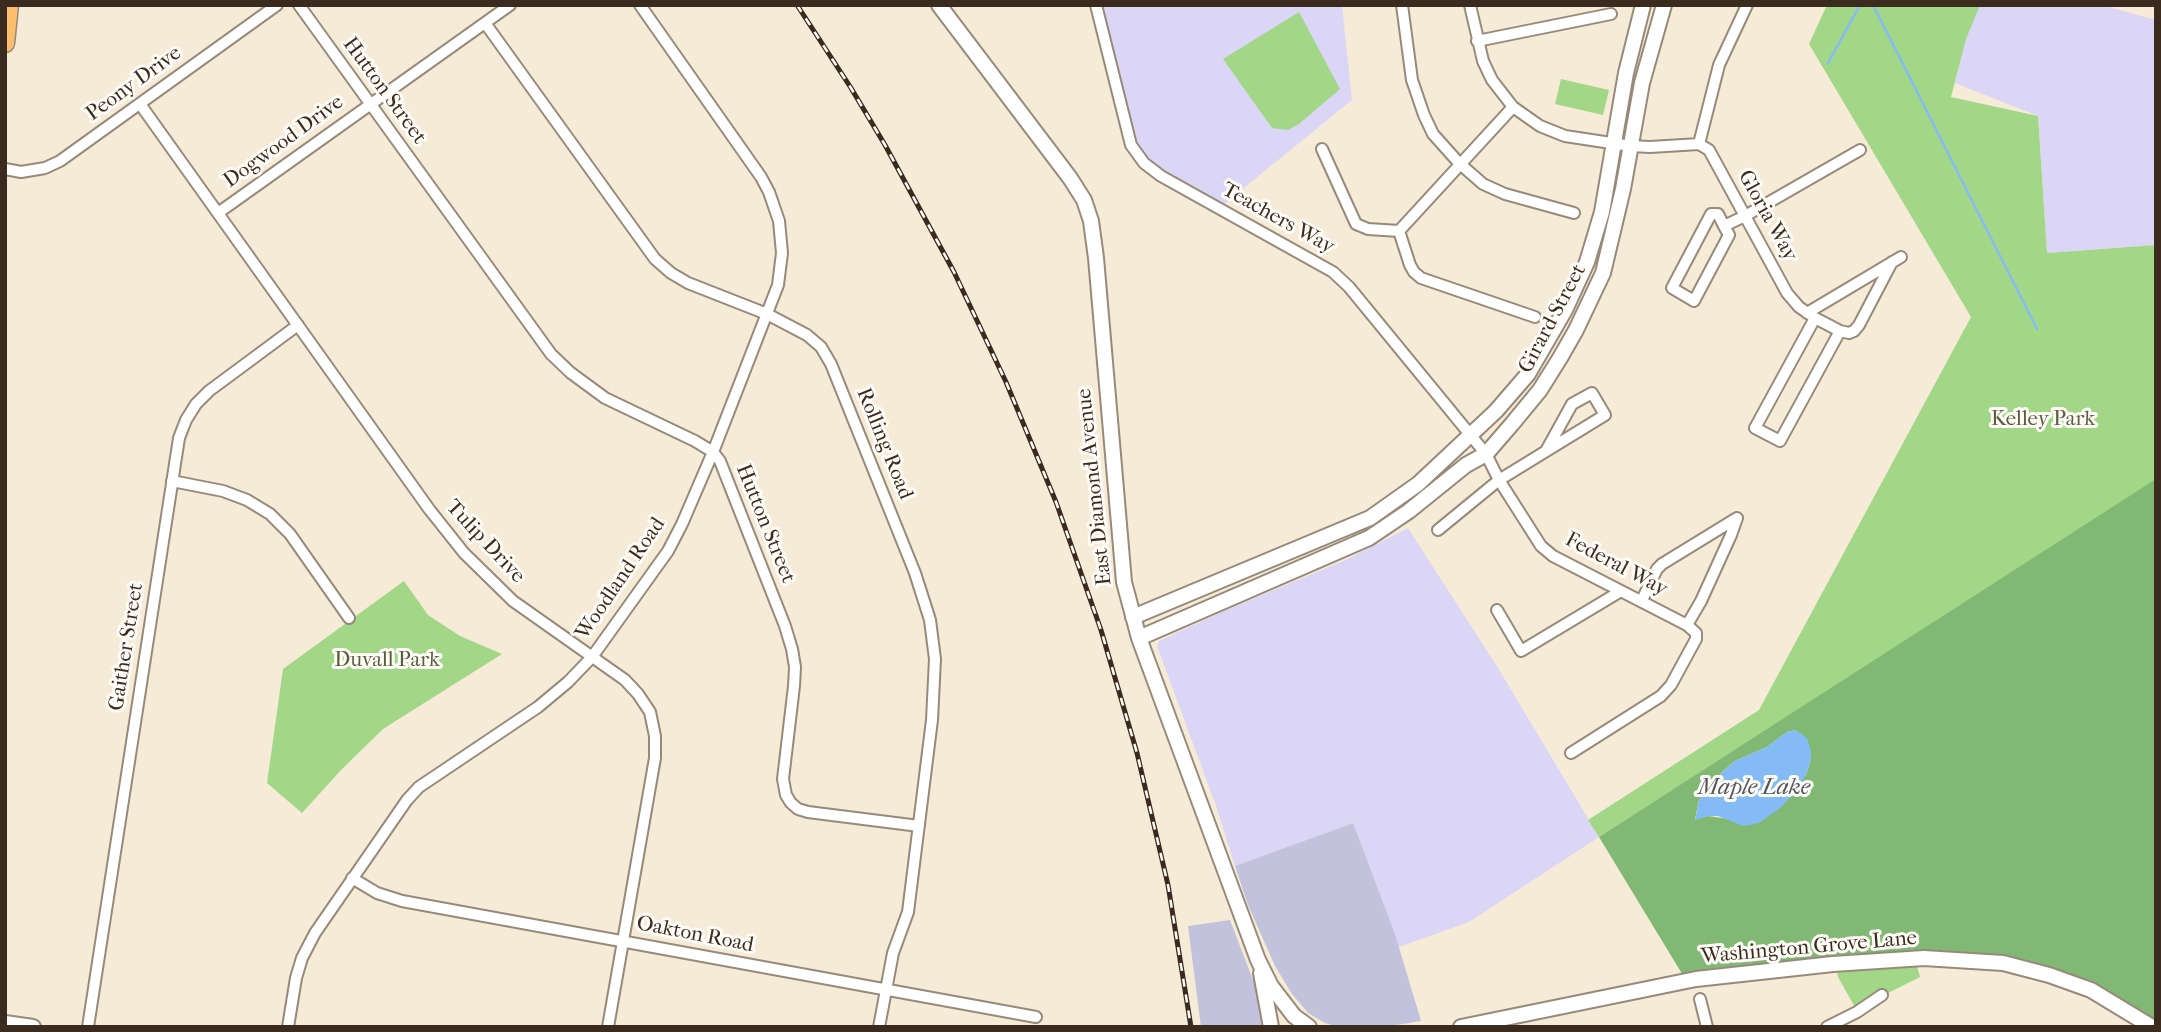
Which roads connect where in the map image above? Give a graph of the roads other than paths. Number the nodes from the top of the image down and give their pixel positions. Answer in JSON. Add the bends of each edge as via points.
{"nodes":[{"id":1,"x":9,"y":5,"type":"edge"},
{"id":2,"x":277,"y":5,"type":"edge"},
{"id":3,"x":299,"y":5,"type":"edge"},
{"id":4,"x":510,"y":5,"type":"edge"},
{"id":5,"x":640,"y":5,"type":"edge"},
{"id":6,"x":939,"y":5,"type":"edge"},
{"id":7,"x":1096,"y":5,"type":"edge"},
{"id":8,"x":1402,"y":5,"type":"edge"},
{"id":9,"x":1470,"y":5,"type":"edge"},
{"id":10,"x":1643,"y":5,"type":"edge"},
{"id":11,"x":1664,"y":5,"type":"edge"},
{"id":12,"x":1747,"y":5,"type":"edge"},
{"id":13,"x":1611,"y":14,"type":"dead end"},
{"id":14,"x":485,"y":23,"type":"junction"},
{"id":15,"x":1477,"y":41,"type":"junction"},
{"id":16,"x":5,"y":43,"type":"edge"},
{"id":17,"x":140,"y":104,"type":"junction"},
{"id":18,"x":370,"y":104,"type":"junction"},
{"id":19,"x":1513,"y":107,"type":"junction"},
{"id":20,"x":1614,"y":143,"type":"junction"},
{"id":21,"x":1699,"y":144,"type":"junction"},
{"id":22,"x":1631,"y":146,"type":"junction"},
{"id":23,"x":1322,"y":149,"type":"dead end"},
{"id":24,"x":1860,"y":150,"type":"dead end"},
{"id":25,"x":1459,"y":163,"type":"junction"},
{"id":26,"x":5,"y":169,"type":"edge"},
{"id":27,"x":218,"y":213,"type":"junction"},
{"id":28,"x":1574,"y":213,"type":"dead end"},
{"id":29,"x":1745,"y":216,"type":"junction"},
{"id":30,"x":1724,"y":226,"type":"junction"},
{"id":31,"x":1399,"y":231,"type":"junction"},
{"id":32,"x":767,"y":314,"type":"junction"},
{"id":33,"x":1811,"y":316,"type":"junction"},
{"id":34,"x":1535,"y":317,"type":"dead end"},
{"id":35,"x":298,"y":325,"type":"junction"},
{"id":36,"x":1840,"y":331,"type":"junction"},
{"id":37,"x":1472,"y":435,"type":"junction"},
{"id":38,"x":1546,"y":451,"type":"junction"},
{"id":39,"x":713,"y":452,"type":"junction"},
{"id":40,"x":1486,"y":454,"type":"junction"},
{"id":41,"x":1499,"y":480,"type":"junction"},
{"id":42,"x":172,"y":481,"type":"junction"},
{"id":43,"x":1438,"y":530,"type":"dead end"},
{"id":44,"x":1621,"y":591,"type":"junction"},
{"id":45,"x":1642,"y":600,"type":"junction"},
{"id":46,"x":1497,"y":610,"type":"dead end"},
{"id":47,"x":1133,"y":617,"type":"junction"},
{"id":48,"x":349,"y":618,"type":"dead end"},
{"id":49,"x":1691,"y":627,"type":"junction"},
{"id":50,"x":1139,"y":639,"type":"junction"},
{"id":51,"x":592,"y":657,"type":"junction"},
{"id":52,"x":1571,"y":753,"type":"dead end"},
{"id":53,"x":919,"y":825,"type":"junction"},
{"id":54,"x":352,"y":878,"type":"junction"},
{"id":55,"x":624,"y":941,"type":"junction"},
{"id":56,"x":1260,"y":964,"type":"junction"},
{"id":57,"x":885,"y":990,"type":"junction"},
{"id":58,"x":1882,"y":995,"type":"dead end"},
{"id":59,"x":1700,"y":999,"type":"dead end"},
{"id":60,"x":1036,"y":1017,"type":"dead end"},
{"id":61,"x":5,"y":1023,"type":"edge"},
{"id":62,"x":1298,"y":1023,"type":"edge"},
{"id":63,"x":2144,"y":1025,"type":"edge"},
{"id":64,"x":33,"y":1027,"type":"edge"},
{"id":65,"x":88,"y":1027,"type":"edge"},
{"id":66,"x":288,"y":1027,"type":"edge"},
{"id":67,"x":608,"y":1027,"type":"edge"},
{"id":68,"x":879,"y":1027,"type":"edge"},
{"id":69,"x":1271,"y":1027,"type":"edge"},
{"id":70,"x":1461,"y":1027,"type":"edge"},
{"id":71,"x":1707,"y":1027,"type":"edge"},
{"id":72,"x":1827,"y":1027,"type":"edge"}],
"edges":[{"from":1,"to":16,"type":"main road"},
{"from":2,"to":17,"type":"street","name":"Peony Drive"},
{"from":3,"to":18,"type":"street","name":"Hutton Street"},
{"from":4,"to":14,"type":"street","name":"Dogwood Drive"},
{"from":5,"to":32,"type":"street","name":"Woodland Road","via":[[769,192],[779,221],[782,253],[778,285]]},
{"from":6,"to":47,"type":"street","name":"East Diamond Avenue","via":[[1070,178],[1091,221],[1124,582]]},
{"from":7,"to":37,"type":"street","name":"Teachers Way","via":[[1131,145],[1144,163],[1333,272]]},
{"from":8,"to":25,"type":"street","via":[[1412,80],[1424,115],[1433,134]]},
{"from":9,"to":15,"type":"street"},
{"from":10,"to":20,"type":"street","name":"Girard Street"},
{"from":11,"to":22,"type":"street","name":"Girard Street","via":[[1642,83]]},
{"from":12,"to":21,"type":"street","via":[[1719,65]]},
{"from":13,"to":15,"type":"street"},
{"from":14,"to":18,"type":"street","name":"Dogwood Drive"},
{"from":14,"to":32,"type":"street","name":"Rolling Road","via":[[655,259],[688,283]]},
{"from":15,"to":19,"type":"street","via":[[1492,80]]},
{"from":17,"to":26,"type":"street","name":"Peony Drive","via":[[60,161],[21,172]]},
{"from":17,"to":27,"type":"street","name":"Tulip Drive"},
{"from":18,"to":27,"type":"street","name":"Dogwood Drive"},
{"from":18,"to":39,"type":"street","name":"Hutton Street","via":[[561,364],[605,398]]},
{"from":19,"to":20,"type":"street","via":[[1551,132]]},
{"from":19,"to":25,"type":"street"},
{"from":20,"to":22,"type":"street"},
{"from":20,"to":37,"type":"street","name":"Girard Street","via":[[1602,212],[1587,262],[1565,310],[1528,374]]},
{"from":21,"to":22,"type":"street"},
{"from":21,"to":29,"type":"street","name":"Gloria Way","via":[[1709,150]]},
{"from":22,"to":40,"type":"street","name":"Girard Street","via":[[1603,273],[1539,390]]},
{"from":23,"to":31,"type":"street","via":[[1356,224]]},
{"from":24,"to":29,"type":"street"},
{"from":25,"to":28,"type":"street","via":[[1483,184],[1505,194]]},
{"from":25,"to":31,"type":"street"},
{"from":27,"to":35,"type":"street","name":"Tulip Drive"},
{"from":29,"to":30,"type":"street"},
{"from":29,"to":33,"type":"street","name":"Gloria Way","via":[[1787,293]]},
{"from":30,"to":30,"type":"street","via":[[1718,214],[1711,214],[1672,288],[1695,301],[1729,235]]},
{"from":31,"to":34,"type":"street","via":[[1413,272],[1421,278]]},
{"from":32,"to":39,"type":"street","name":"Woodland Road"},
{"from":32,"to":53,"type":"street","name":"Rolling Road","via":[[807,335],[831,364],[930,620],[935,659],[932,720]]},
{"from":33,"to":36,"type":"street","name":"Gloria Way"},
{"from":33,"to":36,"type":"street","via":[[1897,260],[1859,325],[1849,333]]},
{"from":33,"to":36,"type":"street","via":[[1755,428],[1780,441]]},
{"from":35,"to":42,"type":"street","name":"Gaither Street","via":[[196,404],[179,438]]},
{"from":35,"to":51,"type":"street","name":"Tulip Drive","via":[[464,553],[513,601]]},
{"from":37,"to":40,"type":"street","name":"Teachers Way"},
{"from":37,"to":47,"type":"street","name":"Girard Street","via":[[1418,485],[1370,518]]},
{"from":38,"to":38,"type":"street","via":[[1605,415],[1592,393],[1573,404]]},
{"from":38,"to":41,"type":"street"},
{"from":39,"to":51,"type":"street","name":"Woodland Road","via":[[668,551]]},
{"from":39,"to":53,"type":"street","name":"Hutton Street","via":[[792,649],[795,667],[783,779],[786,795],[798,809],[808,812]]},
{"from":40,"to":41,"type":"street","name":"Federal Way"},
{"from":40,"to":50,"type":"street","name":"Girard Street","via":[[1369,538]]},
{"from":41,"to":43,"type":"street"},
{"from":41,"to":44,"type":"street","name":"Federal Way","via":[[1541,546]]},
{"from":42,"to":48,"type":"street","via":[[223,491],[270,514],[290,534]]},
{"from":42,"to":65,"type":"street","name":"Gaither Street"},
{"from":44,"to":45,"type":"street","name":"Federal Way"},
{"from":44,"to":46,"type":"street","via":[[1521,651]]},
{"from":45,"to":49,"type":"street","name":"Federal Way"},
{"from":45,"to":49,"type":"street","via":[[1661,564],[1737,518]]},
{"from":47,"to":50,"type":"street","name":"East Diamond Avenue"},
{"from":49,"to":52,"type":"street","via":[[1696,639],[1661,696]]},
{"from":50,"to":56,"type":"street","name":"East Diamond Avenue"},
{"from":51,"to":54,"type":"street","name":"Woodland Road","via":[[538,707],[419,787]]},
{"from":51,"to":55,"type":"street","name":"Tulip Drive","via":[[638,694],[650,712],[656,736]]},
{"from":53,"to":57,"type":"street","name":"Rolling Road","via":[[908,912]]},
{"from":54,"to":55,"type":"street","name":"Oakton Road","via":[[402,901]]},
{"from":54,"to":66,"type":"street","name":"Woodland Road","via":[[302,958]]},
{"from":55,"to":57,"type":"street","name":"Oakton Road"},
{"from":55,"to":67,"type":"street","name":"Tulip Drive"},
{"from":56,"to":62,"type":"street","name":"East Diamond Avenue"},
{"from":56,"to":69,"type":"street"},
{"from":57,"to":60,"type":"street","name":"Oakton Road"},
{"from":57,"to":68,"type":"street","name":"Rolling Road"},
{"from":58,"to":72,"type":"street"},
{"from":59,"to":71,"type":"street"},
{"from":61,"to":64,"type":"street"},
{"from":63,"to":70,"type":"street","name":"Washington Grove Lane","via":[[2091,990],[2049,975],[2003,963],[1924,958],[1696,979]]}]}
